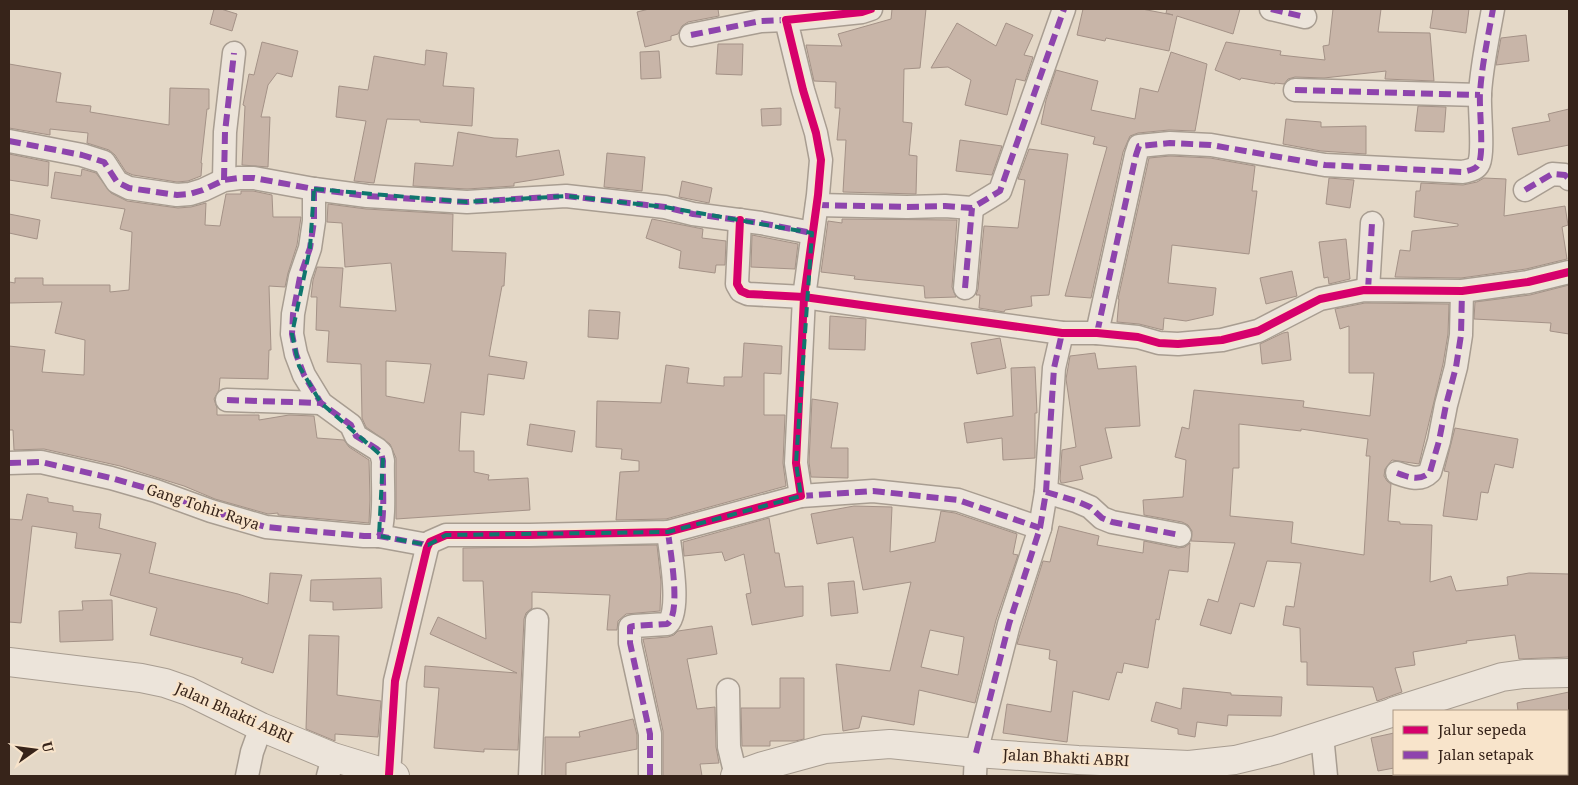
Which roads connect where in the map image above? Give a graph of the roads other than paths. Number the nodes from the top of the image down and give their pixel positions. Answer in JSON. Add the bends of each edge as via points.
{"nodes":[{"id":1,"x":871,"y":9,"type":"edge"},
{"id":2,"x":1064,"y":9,"type":"edge"},
{"id":3,"x":1271,"y":9,"type":"edge"},
{"id":4,"x":1493,"y":9,"type":"edge"},
{"id":5,"x":1305,"y":17,"type":"dead end"},
{"id":6,"x":786,"y":20,"type":"junction"},
{"id":7,"x":691,"y":35,"type":"dead end"},
{"id":8,"x":234,"y":53,"type":"dead end"},
{"id":9,"x":1296,"y":90,"type":"dead end"},
{"id":10,"x":1480,"y":95,"type":"junction"},
{"id":11,"x":9,"y":141,"type":"edge"},
{"id":12,"x":1569,"y":179,"type":"edge"},
{"id":13,"x":224,"y":180,"type":"junction"},
{"id":14,"x":314,"y":189,"type":"junction"},
{"id":15,"x":1526,"y":190,"type":"dead end"},
{"id":16,"x":817,"y":205,"type":"junction"},
{"id":17,"x":972,"y":208,"type":"junction"},
{"id":18,"x":740,"y":220,"type":"junction"},
{"id":19,"x":1372,"y":223,"type":"dead end"},
{"id":20,"x":812,"y":233,"type":"junction"},
{"id":21,"x":1569,"y":272,"type":"edge"},
{"id":22,"x":965,"y":288,"type":"dead end"},
{"id":23,"x":1368,"y":290,"type":"junction"},
{"id":24,"x":1462,"y":291,"type":"junction"},
{"id":25,"x":804,"y":297,"type":"junction"},
{"id":26,"x":1062,"y":333,"type":"junction"},
{"id":27,"x":1097,"y":333,"type":"junction"},
{"id":28,"x":227,"y":400,"type":"dead end"},
{"id":29,"x":322,"y":403,"type":"junction"},
{"id":30,"x":9,"y":463,"type":"edge"},
{"id":31,"x":1397,"y":473,"type":"dead end"},
{"id":32,"x":1046,"y":492,"type":"junction"},
{"id":33,"x":800,"y":496,"type":"junction"},
{"id":34,"x":1040,"y":528,"type":"junction"},
{"id":35,"x":668,"y":532,"type":"junction"},
{"id":36,"x":1180,"y":535,"type":"dead end"},
{"id":37,"x":379,"y":536,"type":"junction"},
{"id":38,"x":428,"y":545,"type":"junction"},
{"id":39,"x":537,"y":620,"type":"dead end"},
{"id":40,"x":9,"y":662,"type":"edge"},
{"id":41,"x":1569,"y":673,"type":"edge"},
{"id":42,"x":728,"y":690,"type":"dead end"},
{"id":43,"x":1398,"y":710,"type":"edge"},
{"id":44,"x":1393,"y":712,"type":"edge"},
{"id":45,"x":261,"y":727,"type":"junction"},
{"id":46,"x":1322,"y":735,"type":"junction"},
{"id":47,"x":976,"y":764,"type":"edge"},
{"id":48,"x":330,"y":767,"type":"edge"},
{"id":49,"x":1188,"y":771,"type":"edge"},
{"id":50,"x":247,"y":776,"type":"edge"},
{"id":51,"x":392,"y":776,"type":"edge"},
{"id":52,"x":530,"y":776,"type":"edge"},
{"id":53,"x":650,"y":776,"type":"edge"},
{"id":54,"x":736,"y":776,"type":"edge"},
{"id":55,"x":1326,"y":776,"type":"edge"}],
"edges":[{"from":1,"to":6,"type":"street"},
{"from":2,"to":17,"type":"street","via":[[1000,191]]},
{"from":3,"to":5,"type":"street"},
{"from":4,"to":10,"type":"street"},
{"from":6,"to":7,"type":"street","via":[[761,21]]},
{"from":6,"to":16,"type":"street","via":[[821,160]]},
{"from":8,"to":13,"type":"street","via":[[225,132]]},
{"from":9,"to":10,"type":"street"},
{"from":10,"to":27,"type":"street","via":[[1480,157],[1475,168],[1463,172],[1325,166],[1211,145],[1170,143],[1139,146]]},
{"from":11,"to":13,"type":"street","via":[[104,162],[117,182],[129,188],[190,194]]},
{"from":12,"to":15,"type":"street","via":[[1565,175],[1552,174]]},
{"from":13,"to":14,"type":"street","via":[[254,178]]},
{"from":14,"to":18,"type":"street","via":[[467,202],[566,196],[665,207]]},
{"from":14,"to":29,"type":"street","via":[[314,222],[310,248],[300,277],[292,334],[300,366]]},
{"from":16,"to":17,"type":"street"},
{"from":16,"to":20,"type":"street"},
{"from":17,"to":22,"type":"street"},
{"from":18,"to":20,"type":"street"},
{"from":18,"to":25,"type":"street","via":[[737,275],[741,291]]},
{"from":19,"to":23,"type":"street"},
{"from":20,"to":25,"type":"street"},
{"from":21,"to":24,"type":"street","via":[[1528,282]]},
{"from":23,"to":24,"type":"street"},
{"from":23,"to":27,"type":"street","via":[[1320,299],[1258,330],[1222,340],[1159,343],[1138,337]]},
{"from":24,"to":31,"type":"street","via":[[1461,336],[1456,367],[1430,472],[1420,478]]},
{"from":25,"to":26,"type":"street"},
{"from":25,"to":33,"type":"street","via":[[796,463]]},
{"from":26,"to":27,"type":"street"},
{"from":26,"to":32,"type":"street","via":[[1054,368]]},
{"from":28,"to":29,"type":"street"},
{"from":29,"to":37,"type":"street","via":[[351,425],[356,436],[381,453],[382,516]]},
{"from":30,"to":37,"type":"street","name":"Gang Tohir Raya","via":[[41,462],[111,478],[266,528]]},
{"from":32,"to":34,"type":"street"},
{"from":32,"to":36,"type":"street","via":[[1090,507],[1112,522]]},
{"from":33,"to":34,"type":"street","via":[[873,491],[958,500]]},
{"from":33,"to":35,"type":"street"},
{"from":34,"to":47,"type":"street","via":[[1009,624]]},
{"from":35,"to":38,"type":"street","via":[[446,535]]},
{"from":35,"to":53,"type":"street","via":[[674,615],[667,624],[640,624],[630,627],[629,632],[650,734]]},
{"from":37,"to":38,"type":"street","name":"Gang Tohir Raya"},
{"from":38,"to":51,"type":"street","via":[[395,681]]},
{"from":39,"to":52,"type":"street"},
{"from":40,"to":45,"type":"street","name":"Jalan Bhakti ABRI","via":[[165,683]]},
{"from":41,"to":43,"type":"street","name":"Jalan Bhakti ABRI","via":[[1502,677]]},
{"from":42,"to":54,"type":"street","via":[[729,747]]},
{"from":44,"to":46,"type":"street","name":"Jalan Bhakti ABRI"},
{"from":45,"to":48,"type":"street","name":"Jalan Bhakti ABRI"},
{"from":45,"to":50,"type":"street"},
{"from":46,"to":49,"type":"street","name":"Jalan Bhakti ABRI","via":[[1276,750]]},
{"from":46,"to":55,"type":"street"},
{"from":47,"to":49,"type":"street","name":"Jalan Bhakti ABRI","via":[[1078,760]]},
{"from":47,"to":54,"type":"street","name":"Jalan Bhakti ABRI","via":[[890,744],[825,749]]},
{"from":48,"to":51,"type":"street","name":"Jalan Bhakti ABRI"}]}
